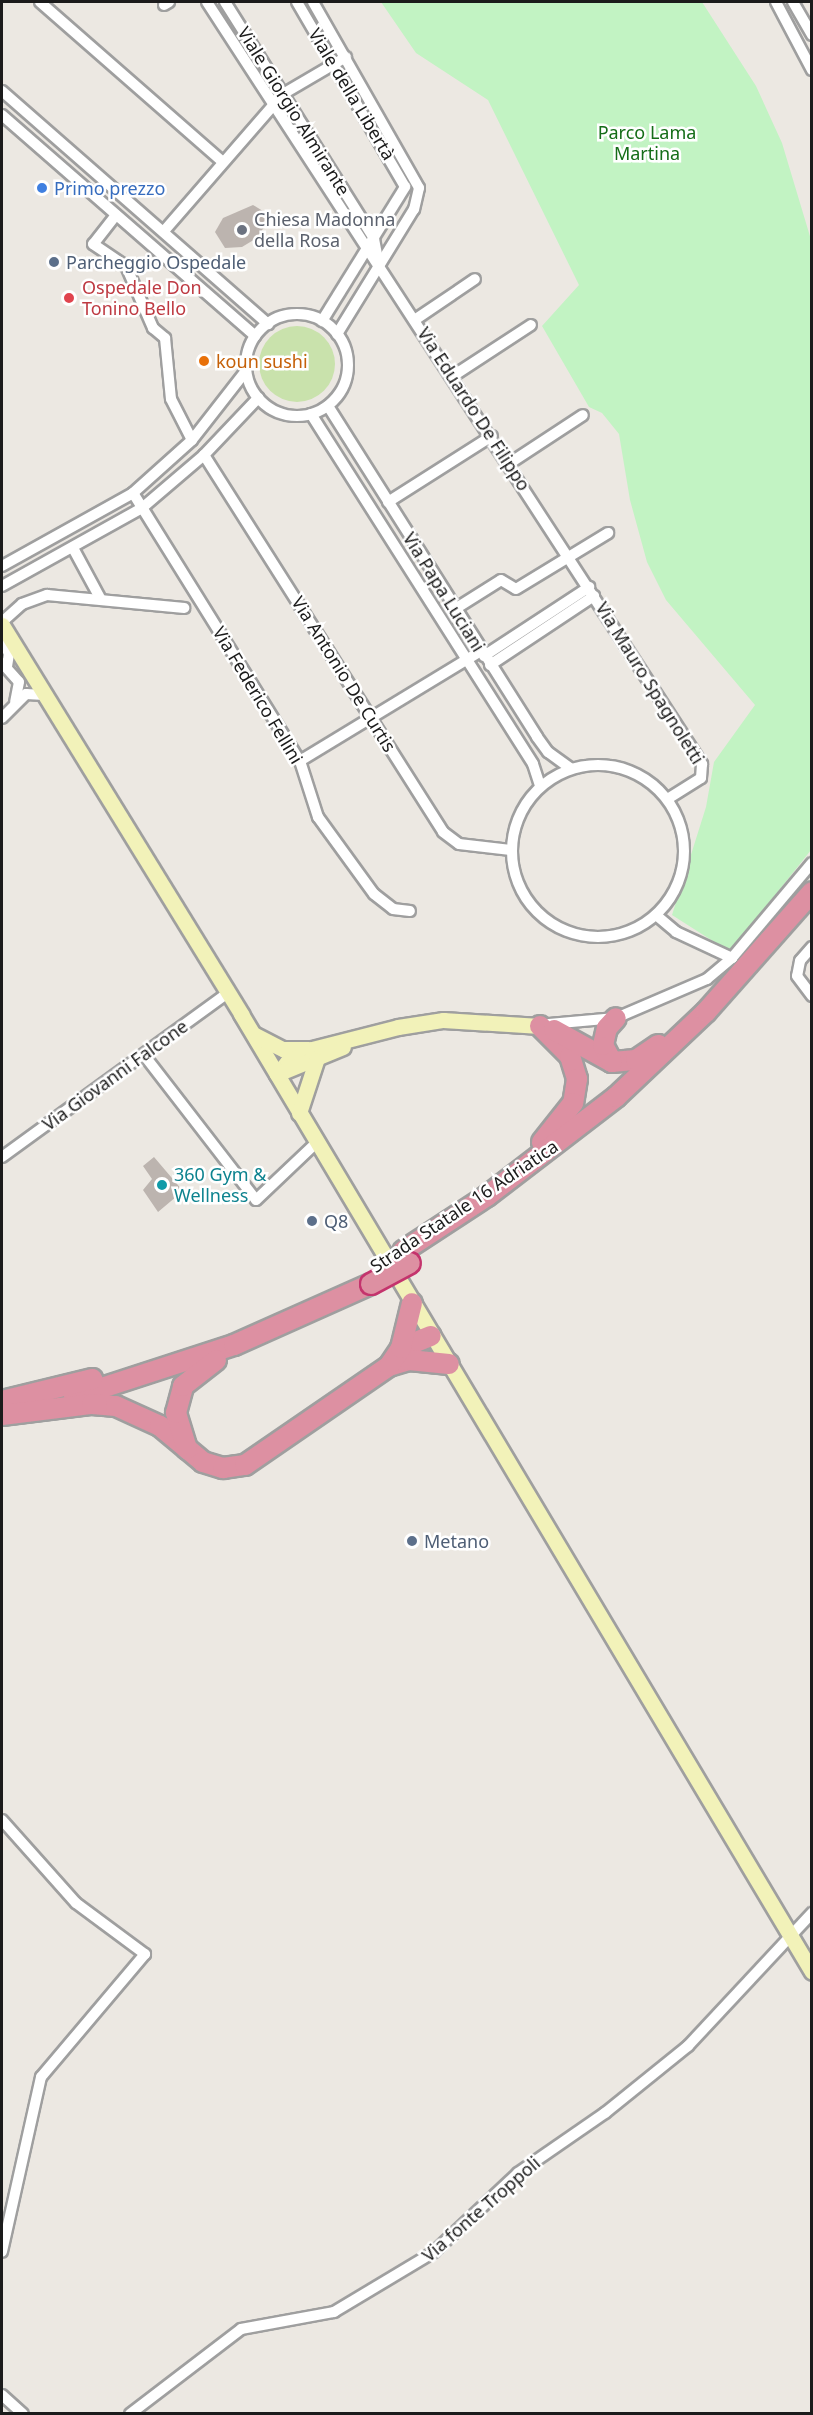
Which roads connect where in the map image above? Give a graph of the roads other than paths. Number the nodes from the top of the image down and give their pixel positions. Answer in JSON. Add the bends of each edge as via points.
{"nodes":[{"id":1,"x":40,"y":2,"type":"edge"},
{"id":2,"x":207,"y":2,"type":"edge"},
{"id":3,"x":225,"y":2,"type":"edge"},
{"id":4,"x":297,"y":2,"type":"edge"},
{"id":5,"x":312,"y":2,"type":"edge"},
{"id":6,"x":776,"y":2,"type":"edge"},
{"id":7,"x":793,"y":2,"type":"edge"},
{"id":8,"x":812,"y":35,"type":"edge"},
{"id":9,"x":346,"y":57,"type":"junction"},
{"id":10,"x":334,"y":64,"type":"junction"},
{"id":11,"x":812,"y":70,"type":"edge"},
{"id":12,"x":2,"y":91,"type":"edge"},
{"id":13,"x":283,"y":94,"type":"junction"},
{"id":14,"x":273,"y":106,"type":"junction"},
{"id":15,"x":2,"y":115,"type":"edge"},
{"id":16,"x":56,"y":138,"type":"junction"},
{"id":17,"x":44,"y":152,"type":"junction"},
{"id":18,"x":223,"y":162,"type":"junction"},
{"id":19,"x":405,"y":187,"type":"junction"},
{"id":20,"x":419,"y":188,"type":"junction"},
{"id":21,"x":119,"y":193,"type":"junction"},
{"id":22,"x":108,"y":207,"type":"junction"},
{"id":23,"x":116,"y":215,"type":"junction"},
{"id":24,"x":164,"y":231,"type":"junction"},
{"id":25,"x":374,"y":239,"type":"junction"},
{"id":26,"x":368,"y":249,"type":"junction"},
{"id":27,"x":379,"y":263,"type":"junction"},
{"id":28,"x":475,"y":279,"type":"dead end"},
{"id":29,"x":416,"y":319,"type":"junction"},
{"id":30,"x":322,"y":321,"type":"junction"},
{"id":31,"x":268,"y":324,"type":"junction"},
{"id":32,"x":531,"y":325,"type":"dead end"},
{"id":33,"x":337,"y":334,"type":"junction"},
{"id":34,"x":255,"y":336,"type":"junction"},
{"id":35,"x":246,"y":371,"type":"junction"},
{"id":36,"x":453,"y":375,"type":"junction"},
{"id":37,"x":258,"y":398,"type":"junction"},
{"id":38,"x":328,"y":406,"type":"junction"},
{"id":39,"x":311,"y":414,"type":"junction"},
{"id":40,"x":583,"y":415,"type":"dead end"},
{"id":41,"x":492,"y":436,"type":"junction"},
{"id":42,"x":192,"y":440,"type":"junction"},
{"id":43,"x":204,"y":455,"type":"junction"},
{"id":44,"x":510,"y":463,"type":"junction"},
{"id":45,"x":133,"y":493,"type":"junction"},
{"id":46,"x":388,"y":502,"type":"junction"},
{"id":47,"x":142,"y":508,"type":"junction"},
{"id":48,"x":401,"y":523,"type":"junction"},
{"id":49,"x":386,"y":531,"type":"junction"},
{"id":50,"x":608,"y":533,"type":"dead end"},
{"id":51,"x":73,"y":548,"type":"junction"},
{"id":52,"x":569,"y":556,"type":"junction"},
{"id":53,"x":2,"y":566,"type":"edge"},
{"id":54,"x":2,"y":586,"type":"edge"},
{"id":55,"x":592,"y":592,"type":"junction"},
{"id":56,"x":100,"y":598,"type":"junction"},
{"id":57,"x":184,"y":608,"type":"dead end"},
{"id":58,"x":455,"y":609,"type":"junction"},
{"id":59,"x":2,"y":624,"type":"edge"},
{"id":60,"x":2,"y":640,"type":"edge"},
{"id":61,"x":485,"y":657,"type":"junction"},
{"id":62,"x":467,"y":660,"type":"junction"},
{"id":63,"x":4,"y":665,"type":"edge"},
{"id":64,"x":44,"y":695,"type":"junction"},
{"id":65,"x":15,"y":702,"type":"junction"},
{"id":66,"x":372,"y":717,"type":"junction"},
{"id":67,"x":2,"y":718,"type":"edge"},
{"id":68,"x":300,"y":760,"type":"junction"},
{"id":69,"x":570,"y":768,"type":"junction"},
{"id":70,"x":540,"y":786,"type":"junction"},
{"id":71,"x":668,"y":799,"type":"junction"},
{"id":72,"x":512,"y":850,"type":"junction"},
{"id":73,"x":812,"y":863,"type":"edge"},
{"id":74,"x":812,"y":892,"type":"edge"},
{"id":75,"x":410,"y":911,"type":"dead end"},
{"id":76,"x":812,"y":913,"type":"edge"},
{"id":77,"x":656,"y":915,"type":"junction"},
{"id":78,"x":812,"y":947,"type":"edge"},
{"id":79,"x":732,"y":958,"type":"junction"},
{"id":80,"x":228,"y":993,"type":"junction"},
{"id":81,"x":812,"y":996,"type":"edge"},
{"id":82,"x":706,"y":1012,"type":"junction"},
{"id":83,"x":616,"y":1018,"type":"junction"},
{"id":84,"x":540,"y":1026,"type":"junction"},
{"id":85,"x":252,"y":1033,"type":"junction"},
{"id":86,"x":144,"y":1055,"type":"junction"},
{"id":87,"x":314,"y":1055,"type":"junction"},
{"id":88,"x":612,"y":1062,"type":"junction"},
{"id":89,"x":277,"y":1074,"type":"junction"},
{"id":90,"x":299,"y":1113,"type":"junction"},
{"id":91,"x":316,"y":1143,"type":"junction"},
{"id":92,"x":2,"y":1157,"type":"edge"},
{"id":93,"x":487,"y":1196,"type":"junction"},
{"id":94,"x":406,"y":1257,"type":"junction"},
{"id":95,"x":368,"y":1279,"type":"junction"},
{"id":96,"x":412,"y":1303,"type":"junction"},
{"id":97,"x":290,"y":1322,"type":"junction"},
{"id":98,"x":431,"y":1336,"type":"junction"},
{"id":99,"x":405,"y":1354,"type":"junction"},
{"id":100,"x":449,"y":1364,"type":"junction"},
{"id":101,"x":2,"y":1401,"type":"edge"},
{"id":102,"x":2,"y":1415,"type":"edge"},
{"id":103,"x":187,"y":1449,"type":"junction"},
{"id":104,"x":2,"y":1820,"type":"edge"},
{"id":105,"x":812,"y":1914,"type":"edge"},
{"id":106,"x":790,"y":1937,"type":"junction"},
{"id":107,"x":812,"y":1972,"type":"edge"},
{"id":108,"x":2,"y":2252,"type":"edge"},
{"id":109,"x":2,"y":2395,"type":"edge"},
{"id":110,"x":22,"y":2414,"type":"edge"},
{"id":111,"x":130,"y":2414,"type":"edge"}],
"edges":[{"from":1,"to":18,"type":"street"},
{"from":2,"to":14,"type":"street","name":"Viale Giorgio Almirante"},
{"from":3,"to":13,"type":"street","name":"Viale Giorgio Almirante"},
{"from":4,"to":10,"type":"street","name":"Viale della Libertà"},
{"from":5,"to":9,"type":"street","name":"Viale della Libertà"},
{"from":6,"to":11,"type":"street"},
{"from":7,"to":8,"type":"street"},
{"from":9,"to":10,"type":"street"},
{"from":9,"to":20,"type":"street","name":"Viale della Libertà"},
{"from":10,"to":13,"type":"street"},
{"from":10,"to":19,"type":"street","name":"Viale della Libertà"},
{"from":12,"to":16,"type":"street"},
{"from":13,"to":14,"type":"street"},
{"from":13,"to":25,"type":"street","name":"Viale Giorgio Almirante"},
{"from":14,"to":18,"type":"street"},
{"from":14,"to":26,"type":"street","name":"Viale Giorgio Almirante"},
{"from":15,"to":17,"type":"street"},
{"from":16,"to":17,"type":"street"},
{"from":16,"to":21,"type":"street"},
{"from":17,"to":22,"type":"street"},
{"from":18,"to":24,"type":"street"},
{"from":19,"to":20,"type":"street"},
{"from":19,"to":25,"type":"street"},
{"from":20,"to":27,"type":"street","via":[[414,209]]},
{"from":21,"to":22,"type":"street"},
{"from":21,"to":24,"type":"street"},
{"from":22,"to":23,"type":"street"},
{"from":23,"to":34,"type":"street"},
{"from":23,"to":42,"type":"street","via":[[93,244],[126,266],[153,328],[165,338],[171,399]]},
{"from":24,"to":31,"type":"street"},
{"from":25,"to":26,"type":"street"},
{"from":25,"to":27,"type":"street","name":"Viale Giorgio Almirante"},
{"from":26,"to":27,"type":"street","name":"Viale Giorgio Almirante"},
{"from":26,"to":30,"type":"street"},
{"from":27,"to":29,"type":"street","name":"Via Eduardo De Filippo"},
{"from":27,"to":33,"type":"street"},
{"from":28,"to":29,"type":"street"},
{"from":29,"to":36,"type":"street","name":"Via Eduardo De Filippo"},
{"from":30,"to":31,"type":"street","via":[[295,315]]},
{"from":30,"to":33,"type":"street"},
{"from":31,"to":34,"type":"street"},
{"from":32,"to":36,"type":"street"},
{"from":33,"to":38,"type":"street","via":[[348,364],[342,387]]},
{"from":34,"to":35,"type":"street"},
{"from":35,"to":37,"type":"street"},
{"from":35,"to":42,"type":"street"},
{"from":36,"to":41,"type":"street","name":"Via Eduardo De Filippo"},
{"from":37,"to":39,"type":"street","via":[[282,414]]},
{"from":37,"to":43,"type":"street"},
{"from":38,"to":39,"type":"street"},
{"from":38,"to":46,"type":"street","name":"Via Papa Luciani"},
{"from":39,"to":49,"type":"street","name":"Via Papa Luciani"},
{"from":40,"to":44,"type":"street"},
{"from":41,"to":44,"type":"street","name":"Via Eduardo De Filippo"},
{"from":41,"to":46,"type":"street"},
{"from":42,"to":45,"type":"street"},
{"from":43,"to":47,"type":"street"},
{"from":43,"to":66,"type":"street","name":"Via Antonio De Curtis"},
{"from":44,"to":52,"type":"street","name":"Via Eduardo De Filippo"},
{"from":45,"to":47,"type":"street","name":"Via Federico Fellini"},
{"from":45,"to":53,"type":"street"},
{"from":46,"to":48,"type":"street","name":"Via Papa Luciani"},
{"from":47,"to":51,"type":"street"},
{"from":47,"to":68,"type":"street","name":"Via Federico Fellini"},
{"from":48,"to":49,"type":"street"},
{"from":48,"to":58,"type":"street","name":"Via Papa Luciani"},
{"from":49,"to":62,"type":"street","name":"Via Papa Luciani"},
{"from":50,"to":52,"type":"street"},
{"from":51,"to":54,"type":"street"},
{"from":51,"to":56,"type":"street"},
{"from":52,"to":55,"type":"street","name":"Via Mauro Spagnoletti"},
{"from":52,"to":58,"type":"street","via":[[516,589],[501,580]]},
{"from":55,"to":61,"type":"street"},
{"from":55,"to":71,"type":"street","name":"Via Mauro Spagnoletti","via":[[705,770],[695,783]]},
{"from":56,"to":57,"type":"street"},
{"from":56,"to":59,"type":"street","via":[[40,596]]},
{"from":58,"to":61,"type":"street","name":"Via Papa Luciani"},
{"from":59,"to":64,"type":"main road"},
{"from":60,"to":63,"type":"street","via":[[9,654]]},
{"from":61,"to":62,"type":"street"},
{"from":61,"to":69,"type":"street","name":"Via Papa Luciani","via":[[548,752]]},
{"from":62,"to":66,"type":"street"},
{"from":62,"to":70,"type":"street","name":"Via Papa Luciani","via":[[533,764]]},
{"from":63,"to":65,"type":"street","via":[[19,681]]},
{"from":64,"to":65,"type":"street","via":[[26,694]]},
{"from":64,"to":80,"type":"main road"},
{"from":65,"to":67,"type":"street"},
{"from":66,"to":68,"type":"street"},
{"from":66,"to":72,"type":"street","name":"Via Antonio De Curtis","via":[[443,832],[459,844]]},
{"from":68,"to":75,"type":"street","name":"Via Federico Fellini","via":[[318,817],[374,894],[393,909]]},
{"from":69,"to":70,"type":"street"},
{"from":69,"to":71,"type":"street","via":[[617,766],[645,778]]},
{"from":70,"to":72,"type":"street","via":[[519,815]]},
{"from":71,"to":77,"type":"street","via":[[682,827],[684,858],[675,890]]},
{"from":72,"to":77,"type":"street","via":[[513,868],[528,902],[540,915],[571,933],[607,937],[624,933]]},
{"from":73,"to":79,"type":"street"},
{"from":74,"to":82,"type":"highway","name":"Strada Statale 16 Adriatica"},
{"from":76,"to":94,"type":"highway","name":"Strada Statale 16 Adriatica","via":[[749,986],[639,1093],[541,1172]]},
{"from":77,"to":79,"type":"street","via":[[676,932]]},
{"from":78,"to":81,"type":"street","via":[[800,961],[797,976]]},
{"from":79,"to":83,"type":"street","via":[[707,979]]},
{"from":80,"to":85,"type":"main road"},
{"from":80,"to":86,"type":"street","name":"Via Giovanni Falcone"},
{"from":82,"to":88,"type":"highway","via":[[636,1060]]},
{"from":82,"to":93,"type":"highway","name":"Strada Statale 16 Adriatica","via":[[616,1097]]},
{"from":83,"to":84,"type":"street"},
{"from":83,"to":88,"type":"highway","via":[[607,1028],[603,1045]]},
{"from":84,"to":87,"type":"main road","via":[[443,1020],[370,1035]]},
{"from":84,"to":88,"type":"highway"},
{"from":84,"to":93,"type":"highway","via":[[570,1056],[577,1079],[573,1103],[560,1124]]},
{"from":85,"to":87,"type":"main road","via":[[283,1049]]},
{"from":85,"to":89,"type":"main road"},
{"from":86,"to":91,"type":"street","via":[[256,1200]]},
{"from":86,"to":92,"type":"street","name":"Via Giovanni Falcone"},
{"from":87,"to":89,"type":"main road"},
{"from":87,"to":90,"type":"main road"},
{"from":89,"to":90,"type":"main road"},
{"from":90,"to":91,"type":"main road"},
{"from":91,"to":96,"type":"main road"},
{"from":93,"to":94,"type":"highway","name":"Strada Statale 16 Adriatica"},
{"from":94,"to":95,"type":"highway","name":"Strada Statale 16 Adriatica","bridge":true},
{"from":95,"to":97,"type":"highway","name":"Strada Statale 16 Adriatica"},
{"from":95,"to":101,"type":"highway","name":"Strada Statale 16 Adriatica","via":[[193,1348]]},
{"from":96,"to":98,"type":"main road"},
{"from":96,"to":99,"type":"highway"},
{"from":97,"to":102,"type":"highway","name":"Strada Statale 16 Adriatica","via":[[181,1365]]},
{"from":97,"to":103,"type":"highway","via":[[201,1368],[183,1386],[176,1413]]},
{"from":98,"to":99,"type":"highway"},
{"from":98,"to":100,"type":"main road"},
{"from":99,"to":100,"type":"highway"},
{"from":99,"to":103,"type":"highway","via":[[245,1465],[223,1468],[203,1461]]},
{"from":100,"to":106,"type":"main road"},
{"from":102,"to":103,"type":"highway","via":[[92,1404],[116,1406],[137,1413]]},
{"from":104,"to":108,"type":"street","via":[[76,1903],[146,1954],[41,2077]]},
{"from":105,"to":106,"type":"street","name":"Via fonte Troppoli"},
{"from":106,"to":107,"type":"main road"},
{"from":106,"to":111,"type":"street","name":"Via fonte Troppoli","via":[[781,1941],[688,2046],[605,2113],[518,2173],[434,2252],[334,2312],[241,2329]]},
{"from":109,"to":110,"type":"street"}]}
